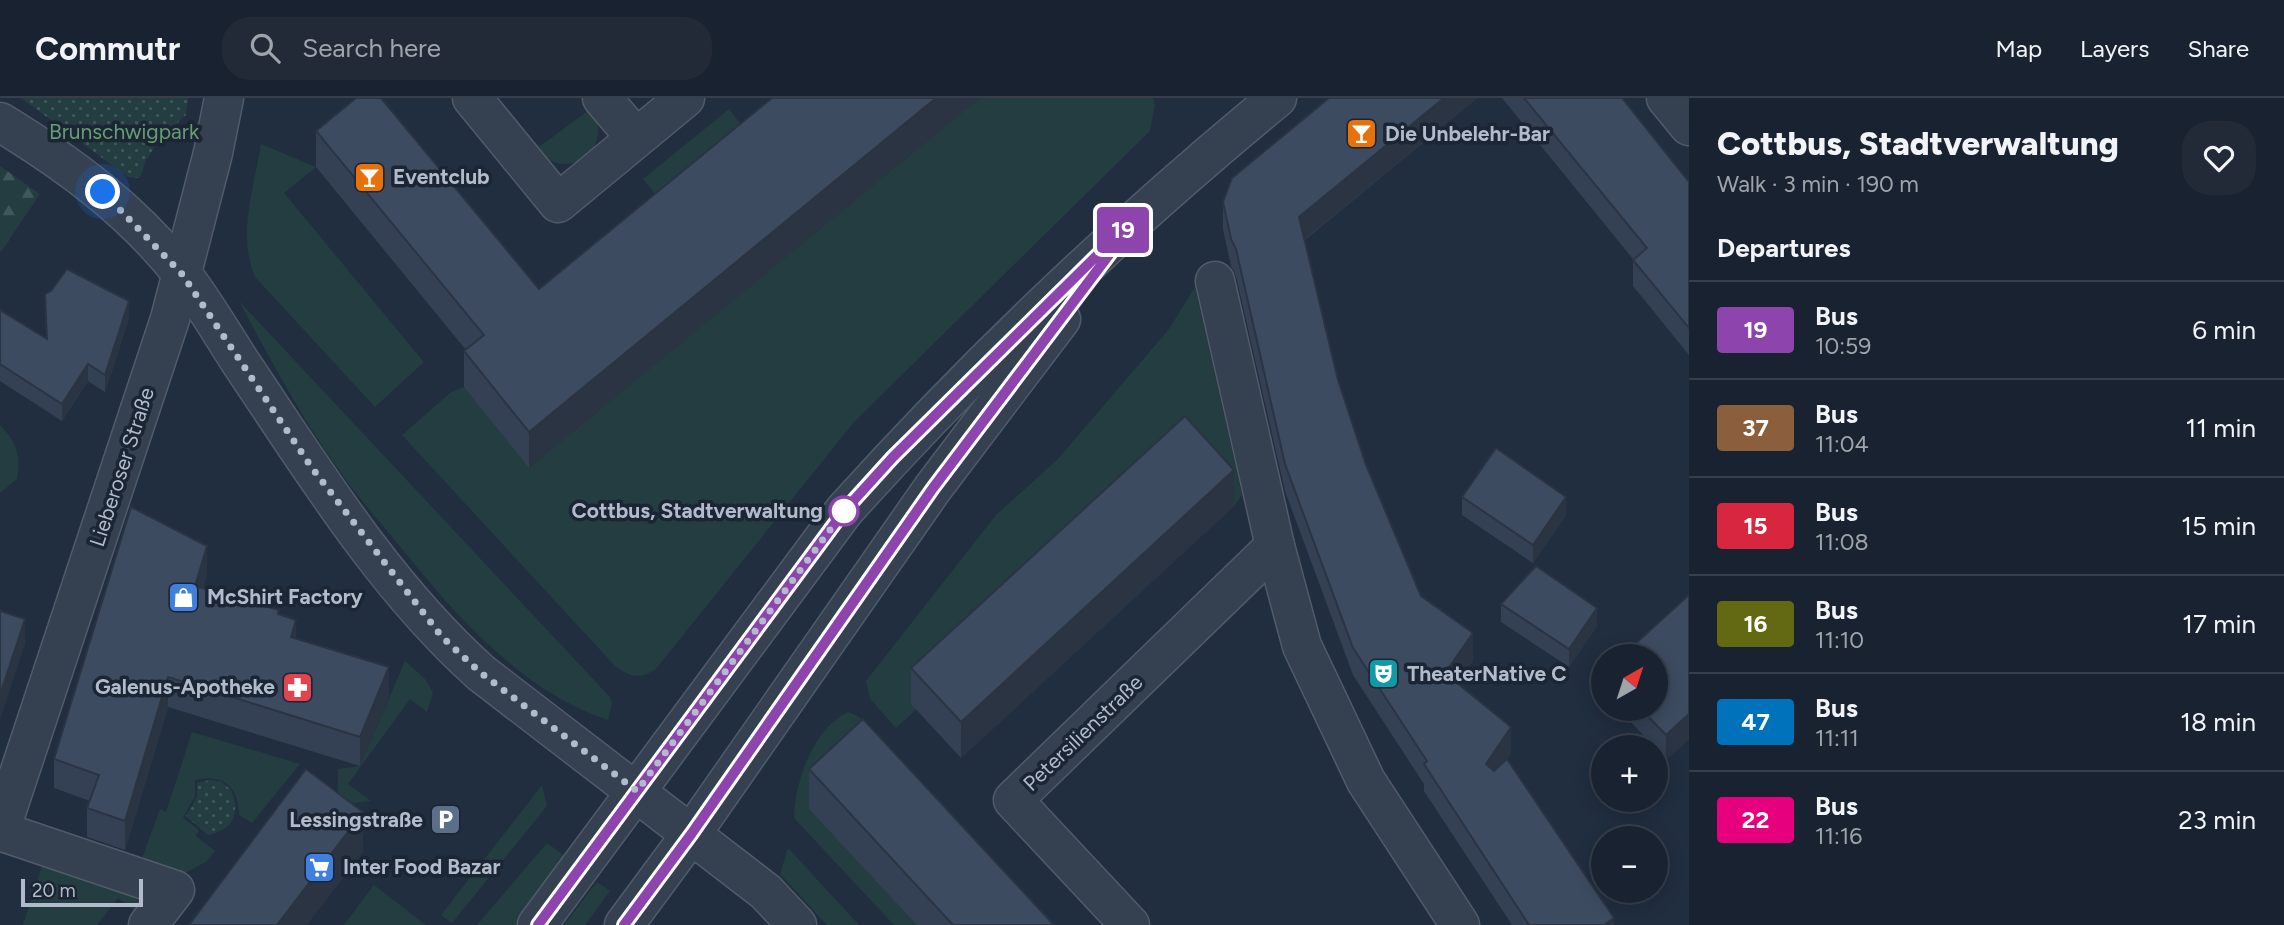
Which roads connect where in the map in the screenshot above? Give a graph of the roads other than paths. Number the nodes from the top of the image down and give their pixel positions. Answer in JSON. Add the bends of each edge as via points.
{"nodes":[{"id":1,"x":224,"y":98,"type":"edge"},
{"id":2,"x":472,"y":98,"type":"edge"},
{"id":3,"x":601,"y":98,"type":"edge"},
{"id":4,"x":685,"y":98,"type":"edge"},
{"id":5,"x":1278,"y":98,"type":"edge"},
{"id":6,"x":0,"y":122,"type":"edge"},
{"id":7,"x":636,"y":138,"type":"junction"},
{"id":8,"x":1142,"y":211,"type":"junction"},
{"id":9,"x":182,"y":274,"type":"junction"},
{"id":10,"x":1215,"y":281,"type":"dead end"},
{"id":11,"x":1275,"y":547,"type":"junction"},
{"id":12,"x":637,"y":791,"type":"junction"},
{"id":13,"x":0,"y":831,"type":"edge"},
{"id":14,"x":692,"y":833,"type":"junction"},
{"id":15,"x":769,"y":909,"type":"edge"},
{"id":16,"x":148,"y":925,"type":"edge"},
{"id":17,"x":537,"y":925,"type":"edge"},
{"id":18,"x":624,"y":925,"type":"edge"},
{"id":19,"x":797,"y":925,"type":"edge"},
{"id":20,"x":1130,"y":925,"type":"edge"},
{"id":21,"x":1460,"y":925,"type":"edge"}],
"edges":[{"from":1,"to":9,"type":"street","name":"Lieberoser Straße"},
{"from":2,"to":7,"type":"street","via":[[558,203]]},
{"from":3,"to":7,"type":"street"},
{"from":4,"to":7,"type":"street"},
{"from":5,"to":8,"type":"street"},
{"from":6,"to":9,"type":"street","via":[[89,179]]},
{"from":8,"to":12,"type":"street","via":[[844,511]]},
{"from":8,"to":14,"type":"street","via":[[933,488]]},
{"from":9,"to":12,"type":"street","via":[[312,468],[442,637],[481,673]]},
{"from":9,"to":13,"type":"street","name":"Lieberoser Straße"},
{"from":10,"to":11,"type":"street"},
{"from":11,"to":20,"type":"street","name":"Petersilienstraße","via":[[1013,800]]},
{"from":11,"to":21,"type":"street","via":[[1302,646],[1366,781]]},
{"from":12,"to":14,"type":"street"},
{"from":12,"to":17,"type":"street"},
{"from":13,"to":16,"type":"street","via":[[175,890]]},
{"from":14,"to":15,"type":"street"},
{"from":14,"to":18,"type":"street"},
{"from":15,"to":19,"type":"street"}]}
